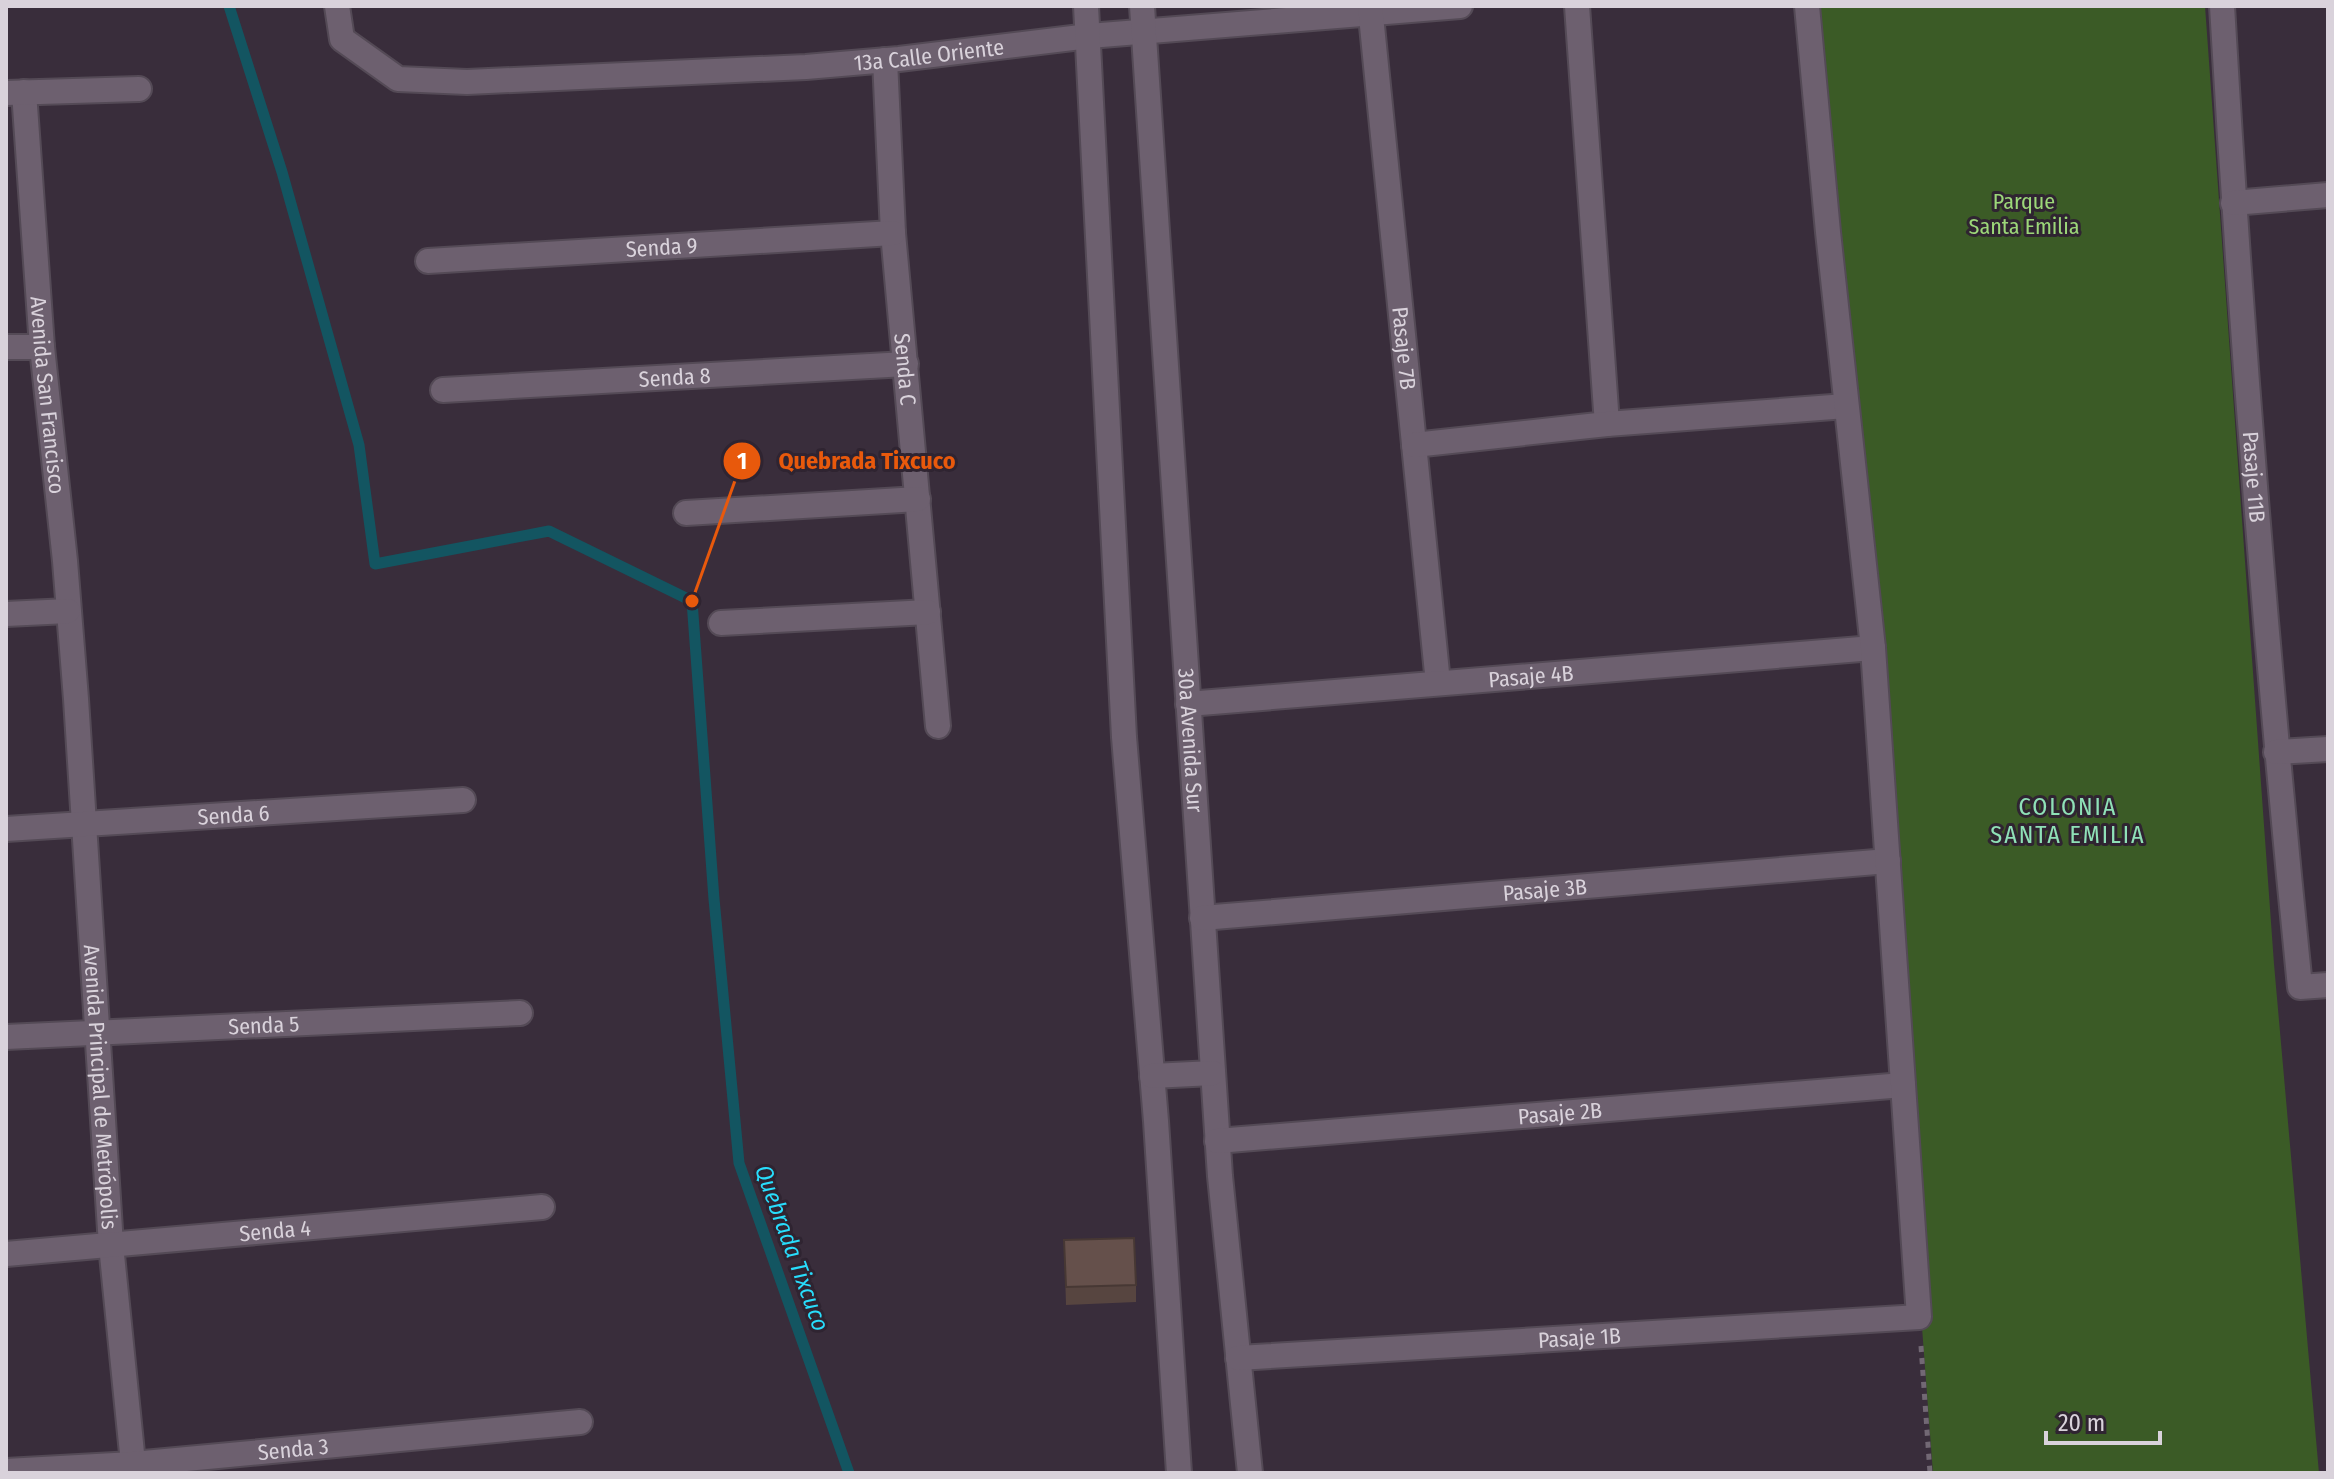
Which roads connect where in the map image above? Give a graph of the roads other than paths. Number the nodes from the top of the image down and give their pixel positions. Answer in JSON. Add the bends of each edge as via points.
{"nodes":[{"id":1,"x":337,"y":6,"type":"edge"},
{"id":2,"x":1086,"y":6,"type":"edge"},
{"id":3,"x":1142,"y":6,"type":"edge"},
{"id":4,"x":1460,"y":6,"type":"edge"},
{"id":5,"x":1577,"y":6,"type":"edge"},
{"id":6,"x":1807,"y":6,"type":"edge"},
{"id":7,"x":2222,"y":6,"type":"edge"},
{"id":8,"x":1370,"y":10,"type":"edge"},
{"id":9,"x":1145,"y":31,"type":"junction"},
{"id":10,"x":1089,"y":36,"type":"junction"},
{"id":11,"x":885,"y":60,"type":"junction"},
{"id":12,"x":139,"y":89,"type":"dead end"},
{"id":13,"x":15,"y":93,"type":"edge"},
{"id":14,"x":2328,"y":195,"type":"edge"},
{"id":15,"x":2233,"y":203,"type":"junction"},
{"id":16,"x":893,"y":233,"type":"junction"},
{"id":17,"x":428,"y":261,"type":"dead end"},
{"id":18,"x":6,"y":347,"type":"edge"},
{"id":19,"x":42,"y":347,"type":"junction"},
{"id":20,"x":906,"y":364,"type":"junction"},
{"id":21,"x":443,"y":390,"type":"dead end"},
{"id":22,"x":1846,"y":406,"type":"junction"},
{"id":23,"x":1607,"y":424,"type":"junction"},
{"id":24,"x":1414,"y":445,"type":"junction"},
{"id":25,"x":918,"y":499,"type":"junction"},
{"id":26,"x":686,"y":513,"type":"dead end"},
{"id":27,"x":68,"y":611,"type":"junction"},
{"id":28,"x":928,"y":612,"type":"junction"},
{"id":29,"x":6,"y":614,"type":"edge"},
{"id":30,"x":721,"y":623,"type":"dead end"},
{"id":31,"x":1873,"y":648,"type":"junction"},
{"id":32,"x":1438,"y":683,"type":"junction"},
{"id":33,"x":76,"y":699,"type":"joint"},
{"id":34,"x":1188,"y":704,"type":"junction"},
{"id":35,"x":938,"y":726,"type":"dead end"},
{"id":36,"x":2328,"y":749,"type":"edge"},
{"id":37,"x":2276,"y":752,"type":"junction"},
{"id":38,"x":463,"y":800,"type":"dead end"},
{"id":39,"x":84,"y":825,"type":"junction"},
{"id":40,"x":6,"y":829,"type":"edge"},
{"id":41,"x":1888,"y":861,"type":"junction"},
{"id":42,"x":1202,"y":918,"type":"junction"},
{"id":43,"x":2328,"y":985,"type":"edge"},
{"id":44,"x":520,"y":1013,"type":"dead end"},
{"id":45,"x":97,"y":1031,"type":"junction"},
{"id":46,"x":6,"y":1037,"type":"edge"},
{"id":47,"x":1213,"y":1073,"type":"junction"},
{"id":48,"x":1152,"y":1076,"type":"junction"},
{"id":49,"x":1903,"y":1085,"type":"junction"},
{"id":50,"x":1217,"y":1141,"type":"junction"},
{"id":51,"x":542,"y":1207,"type":"dead end"},
{"id":52,"x":111,"y":1245,"type":"junction"},
{"id":53,"x":6,"y":1254,"type":"edge"},
{"id":54,"x":1238,"y":1358,"type":"junction"},
{"id":55,"x":580,"y":1422,"type":"dead end"},
{"id":56,"x":133,"y":1468,"type":"edge"},
{"id":57,"x":6,"y":1471,"type":"edge"},
{"id":58,"x":1179,"y":1473,"type":"edge"},
{"id":59,"x":1250,"y":1473,"type":"edge"}],
"edges":[{"from":1,"to":11,"type":"street","name":"13a Calle Oriente","via":[[342,39],[398,79],[467,82]]},
{"from":2,"to":10,"type":"street"},
{"from":3,"to":9,"type":"street","name":"30a Avenida Sur"},
{"from":4,"to":8,"type":"street","name":"13a Calle Oriente"},
{"from":5,"to":23,"type":"street"},
{"from":6,"to":22,"type":"street"},
{"from":7,"to":15,"type":"street","name":"Pasaje 11B"},
{"from":8,"to":9,"type":"street","name":"13a Calle Oriente"},
{"from":8,"to":24,"type":"street","name":"Pasaje 7B"},
{"from":9,"to":10,"type":"street","name":"13a Calle Oriente"},
{"from":9,"to":34,"type":"street","name":"30a Avenida Sur"},
{"from":10,"to":11,"type":"street","name":"13a Calle Oriente"},
{"from":10,"to":48,"type":"street","via":[[1124,737]]},
{"from":11,"to":16,"type":"street","name":"Senda C"},
{"from":12,"to":13,"type":"street"},
{"from":13,"to":19,"type":"street","name":"Avenida San Francisco"},
{"from":14,"to":15,"type":"street"},
{"from":15,"to":37,"type":"street","name":"Pasaje 11B"},
{"from":16,"to":17,"type":"street","name":"Senda 9"},
{"from":16,"to":20,"type":"street","name":"Senda C"},
{"from":18,"to":19,"type":"street"},
{"from":19,"to":27,"type":"street","name":"Avenida San Francisco"},
{"from":20,"to":21,"type":"street","name":"Senda 8"},
{"from":20,"to":25,"type":"street","name":"Senda C"},
{"from":22,"to":23,"type":"street"},
{"from":22,"to":31,"type":"street"},
{"from":23,"to":24,"type":"street"},
{"from":24,"to":32,"type":"street","name":"Pasaje 7B"},
{"from":25,"to":26,"type":"street"},
{"from":25,"to":28,"type":"street","name":"Senda C"},
{"from":27,"to":29,"type":"street"},
{"from":27,"to":33,"type":"street","name":"Avenida San Francisco"},
{"from":28,"to":30,"type":"street"},
{"from":28,"to":35,"type":"street","name":"Senda C"},
{"from":31,"to":32,"type":"street","name":"Pasaje 4B"},
{"from":31,"to":41,"type":"street"},
{"from":32,"to":34,"type":"street","name":"Pasaje 4B"},
{"from":33,"to":39,"type":"street","name":"Avenida Principal de Metrópolis"},
{"from":34,"to":42,"type":"street","name":"30a Avenida Sur"},
{"from":36,"to":37,"type":"street"},
{"from":37,"to":43,"type":"street","name":"Pasaje 11B","via":[[2300,987]]},
{"from":38,"to":39,"type":"street","name":"Senda 6"},
{"from":39,"to":40,"type":"street","name":"Senda 6"},
{"from":39,"to":45,"type":"street","name":"Avenida Principal de Metrópolis"},
{"from":41,"to":42,"type":"street","name":"Pasaje 3B"},
{"from":41,"to":49,"type":"street"},
{"from":42,"to":47,"type":"street","name":"30a Avenida Sur"},
{"from":44,"to":45,"type":"street","name":"Senda 5"},
{"from":45,"to":46,"type":"street","name":"Senda 5"},
{"from":45,"to":52,"type":"street","name":"Avenida Principal de Metrópolis"},
{"from":47,"to":48,"type":"street"},
{"from":47,"to":50,"type":"street","name":"30a Avenida Sur"},
{"from":48,"to":58,"type":"street"},
{"from":49,"to":50,"type":"street","name":"Pasaje 2B"},
{"from":49,"to":54,"type":"street","name":"Pasaje 1B","via":[[1919,1317]]},
{"from":50,"to":54,"type":"street","name":"30a Avenida Sur"},
{"from":51,"to":52,"type":"street","name":"Senda 4"},
{"from":52,"to":53,"type":"street","name":"Senda 4"},
{"from":52,"to":56,"type":"street","name":"Avenida Principal de Metrópolis"},
{"from":54,"to":59,"type":"street","name":"30a Avenida Sur"},
{"from":55,"to":56,"type":"street","name":"Senda 3"},
{"from":56,"to":57,"type":"street","name":"Senda 3"}]}
